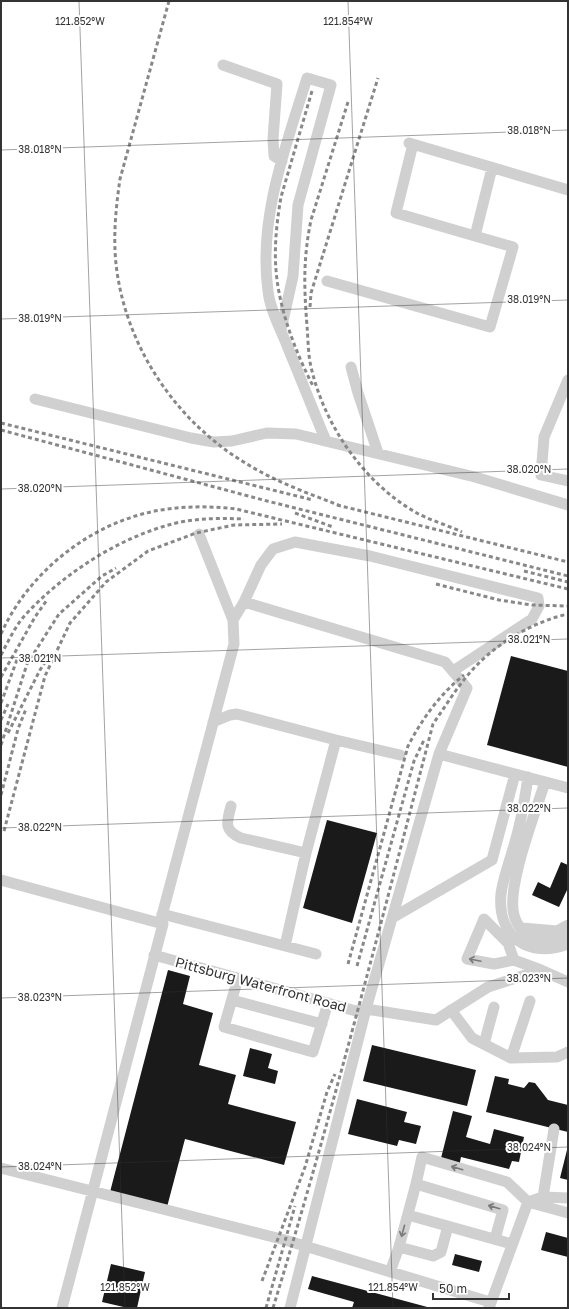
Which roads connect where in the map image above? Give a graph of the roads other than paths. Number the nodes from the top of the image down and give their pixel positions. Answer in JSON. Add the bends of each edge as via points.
{"nodes":[{"id":1,"x":223,"y":65,"type":"dead end"},
{"id":2,"x":282,"y":161,"type":"junction"},
{"id":3,"x":492,"y":168,"type":"junction"},
{"id":4,"x":568,"y":190,"type":"edge"},
{"id":5,"x":475,"y":236,"type":"junction"},
{"id":6,"x":327,"y":281,"type":"dead end"},
{"id":7,"x":280,"y":330,"type":"junction"},
{"id":8,"x":351,"y":367,"type":"dead end"},
{"id":9,"x":568,"y":380,"type":"edge"},
{"id":10,"x":35,"y":399,"type":"dead end"},
{"id":11,"x":326,"y":441,"type":"junction"},
{"id":12,"x":378,"y":453,"type":"junction"},
{"id":13,"x":568,"y":482,"type":"edge"},
{"id":14,"x":568,"y":505,"type":"edge"},
{"id":15,"x":199,"y":534,"type":"dead end"},
{"id":16,"x":244,"y":602,"type":"junction"},
{"id":17,"x":233,"y":620,"type":"junction"},
{"id":18,"x":453,"y":671,"type":"junction"},
{"id":19,"x":213,"y":722,"type":"junction"},
{"id":20,"x":336,"y":740,"type":"junction"},
{"id":21,"x":439,"y":754,"type":"junction"},
{"id":22,"x":400,"y":755,"type":"dead end"},
{"id":23,"x":516,"y":774,"type":"junction"},
{"id":24,"x":528,"y":777,"type":"junction"},
{"id":25,"x":545,"y":782,"type":"junction"},
{"id":26,"x":568,"y":788,"type":"edge"},
{"id":27,"x":231,"y":806,"type":"dead end"},
{"id":28,"x":306,"y":853,"type":"junction"},
{"id":29,"x":1,"y":880,"type":"edge"},
{"id":30,"x":161,"y":918,"type":"junction"},
{"id":31,"x":392,"y":918,"type":"junction"},
{"id":32,"x":568,"y":926,"type":"edge"},
{"id":33,"x":519,"y":927,"type":"junction"},
{"id":34,"x":568,"y":936,"type":"edge"},
{"id":35,"x":568,"y":944,"type":"edge"},
{"id":36,"x":285,"y":946,"type":"junction"},
{"id":37,"x":316,"y":954,"type":"dead end"},
{"id":38,"x":154,"y":955,"type":"junction"},
{"id":39,"x":514,"y":960,"type":"junction"},
{"id":40,"x":541,"y":970,"type":"junction"},
{"id":41,"x":238,"y":978,"type":"junction"},
{"id":42,"x":568,"y":982,"type":"edge"},
{"id":43,"x":232,"y":1000,"type":"junction"},
{"id":44,"x":530,"y":1001,"type":"dead end"},
{"id":45,"x":328,"y":1003,"type":"junction"},
{"id":46,"x":366,"y":1008,"type":"junction"},
{"id":47,"x":494,"y":1008,"type":"dead end"},
{"id":48,"x":451,"y":1010,"type":"junction"},
{"id":49,"x":322,"y":1024,"type":"junction"},
{"id":50,"x":484,"y":1044,"type":"junction"},
{"id":51,"x":568,"y":1052,"type":"edge"},
{"id":52,"x":511,"y":1058,"type":"junction"},
{"id":53,"x":554,"y":1130,"type":"dead end"},
{"id":54,"x":1,"y":1168,"type":"edge"},
{"id":55,"x":416,"y":1184,"type":"junction"},
{"id":56,"x":93,"y":1192,"type":"junction"},
{"id":57,"x":543,"y":1196,"type":"junction"},
{"id":58,"x":568,"y":1198,"type":"edge"},
{"id":59,"x":528,"y":1202,"type":"junction"},
{"id":60,"x":568,"y":1213,"type":"edge"},
{"id":61,"x":408,"y":1215,"type":"junction"},
{"id":62,"x":448,"y":1226,"type":"junction"},
{"id":63,"x":495,"y":1239,"type":"junction"},
{"id":64,"x":512,"y":1244,"type":"junction"},
{"id":65,"x":305,"y":1246,"type":"junction"},
{"id":66,"x":399,"y":1247,"type":"junction"},
{"id":67,"x":390,"y":1272,"type":"junction"},
{"id":68,"x":490,"y":1305,"type":"edge"},
{"id":69,"x":62,"y":1308,"type":"edge"},
{"id":70,"x":290,"y":1308,"type":"edge"}],
"edges":[{"from":1,"to":2,"type":"street","via":[[277,84],[274,156]]},
{"from":2,"to":7,"type":"street","via":[[269,218],[266,253],[268,292]]},
{"from":2,"to":7,"type":"street","via":[[307,78],[331,85],[298,205],[293,276]]},
{"from":3,"to":4,"type":"street"},
{"from":3,"to":5,"type":"street"},
{"from":3,"to":5,"type":"street","via":[[411,144],[396,213]]},
{"from":5,"to":6,"type":"street","via":[[513,247],[490,327]]},
{"from":7,"to":11,"type":"street"},
{"from":8,"to":12,"type":"street"},
{"from":9,"to":13,"type":"street","via":[[544,437],[541,475]]},
{"from":10,"to":11,"type":"street","via":[[214,442],[267,434],[296,434]]},
{"from":11,"to":12,"type":"street"},
{"from":12,"to":14,"type":"street","via":[[476,477]]},
{"from":15,"to":17,"type":"street"},
{"from":16,"to":17,"type":"street"},
{"from":16,"to":18,"type":"street","via":[[445,662]]},
{"from":16,"to":18,"type":"street","via":[[261,565],[273,549],[295,542],[370,556],[538,598],[539,606],[532,618]]},
{"from":17,"to":19,"type":"street","via":[[234,644]]},
{"from":18,"to":21,"type":"street","via":[[467,688]]},
{"from":19,"to":20,"type":"street","via":[[237,714]]},
{"from":19,"to":30,"type":"street"},
{"from":20,"to":22,"type":"street"},
{"from":20,"to":28,"type":"street"},
{"from":21,"to":23,"type":"street"},
{"from":21,"to":31,"type":"street"},
{"from":23,"to":24,"type":"street"},
{"from":23,"to":31,"type":"street","via":[[492,860]]},
{"from":24,"to":25,"type":"street"},
{"from":24,"to":35,"type":"street","via":[[518,833],[501,894],[502,915],[511,935],[524,945],[538,950],[555,949]]},
{"from":25,"to":26,"type":"street"},
{"from":25,"to":33,"type":"street","via":[[524,848],[512,900],[514,916]]},
{"from":27,"to":28,"type":"street","via":[[227,822],[228,830],[232,834]]},
{"from":28,"to":36,"type":"street"},
{"from":29,"to":30,"type":"street"},
{"from":30,"to":36,"type":"street"},
{"from":30,"to":38,"type":"street","via":[[163,924]]},
{"from":31,"to":46,"type":"street"},
{"from":32,"to":33,"type":"street","via":[[557,931]]},
{"from":33,"to":34,"type":"street","via":[[527,935],[540,940],[552,941]]},
{"from":36,"to":37,"type":"street"},
{"from":38,"to":41,"type":"street","name":"Pittsburg Waterfront Road"},
{"from":38,"to":56,"type":"street"},
{"from":39,"to":39,"type":"street","one_way":true,"via":[[494,964],[468,958],[484,919],[508,943]]},
{"from":39,"to":40,"type":"street"},
{"from":40,"to":42,"type":"street"},
{"from":40,"to":48,"type":"street","name":"Pittsburg Waterfront Road","via":[[488,987]]},
{"from":41,"to":43,"type":"street"},
{"from":41,"to":45,"type":"street","name":"Pittsburg Waterfront Road"},
{"from":43,"to":49,"type":"street"},
{"from":43,"to":49,"type":"street","via":[[224,1027],[313,1052]]},
{"from":44,"to":52,"type":"street"},
{"from":45,"to":46,"type":"street","name":"Pittsburg Waterfront Road","via":[[356,1011]]},
{"from":45,"to":49,"type":"street"},
{"from":46,"to":48,"type":"street","name":"Pittsburg Waterfront Road","via":[[436,1020]]},
{"from":46,"to":65,"type":"street"},
{"from":47,"to":50,"type":"street"},
{"from":48,"to":50,"type":"street","via":[[472,1038]]},
{"from":50,"to":52,"type":"street"},
{"from":51,"to":52,"type":"street","via":[[557,1057]]},
{"from":53,"to":57,"type":"street"},
{"from":54,"to":56,"type":"street"},
{"from":59,"to":55,"type":"street","one_way":true,"via":[[507,1182],[422,1157]]},
{"from":55,"to":61,"type":"street"},
{"from":63,"to":55,"type":"street","one_way":true,"via":[[502,1210]]},
{"from":56,"to":65,"type":"street"},
{"from":56,"to":69,"type":"street"},
{"from":57,"to":58,"type":"street"},
{"from":57,"to":59,"type":"street"},
{"from":59,"to":60,"type":"street"},
{"from":59,"to":64,"type":"street"},
{"from":61,"to":62,"type":"street"},
{"from":61,"to":66,"type":"street","one_way":true},
{"from":62,"to":63,"type":"street"},
{"from":62,"to":66,"type":"street","via":[[441,1252],[432,1256]]},
{"from":63,"to":64,"type":"street"},
{"from":64,"to":68,"type":"street"},
{"from":65,"to":67,"type":"street"},
{"from":65,"to":70,"type":"street"},
{"from":66,"to":67,"type":"street"},
{"from":67,"to":68,"type":"street"}]}
